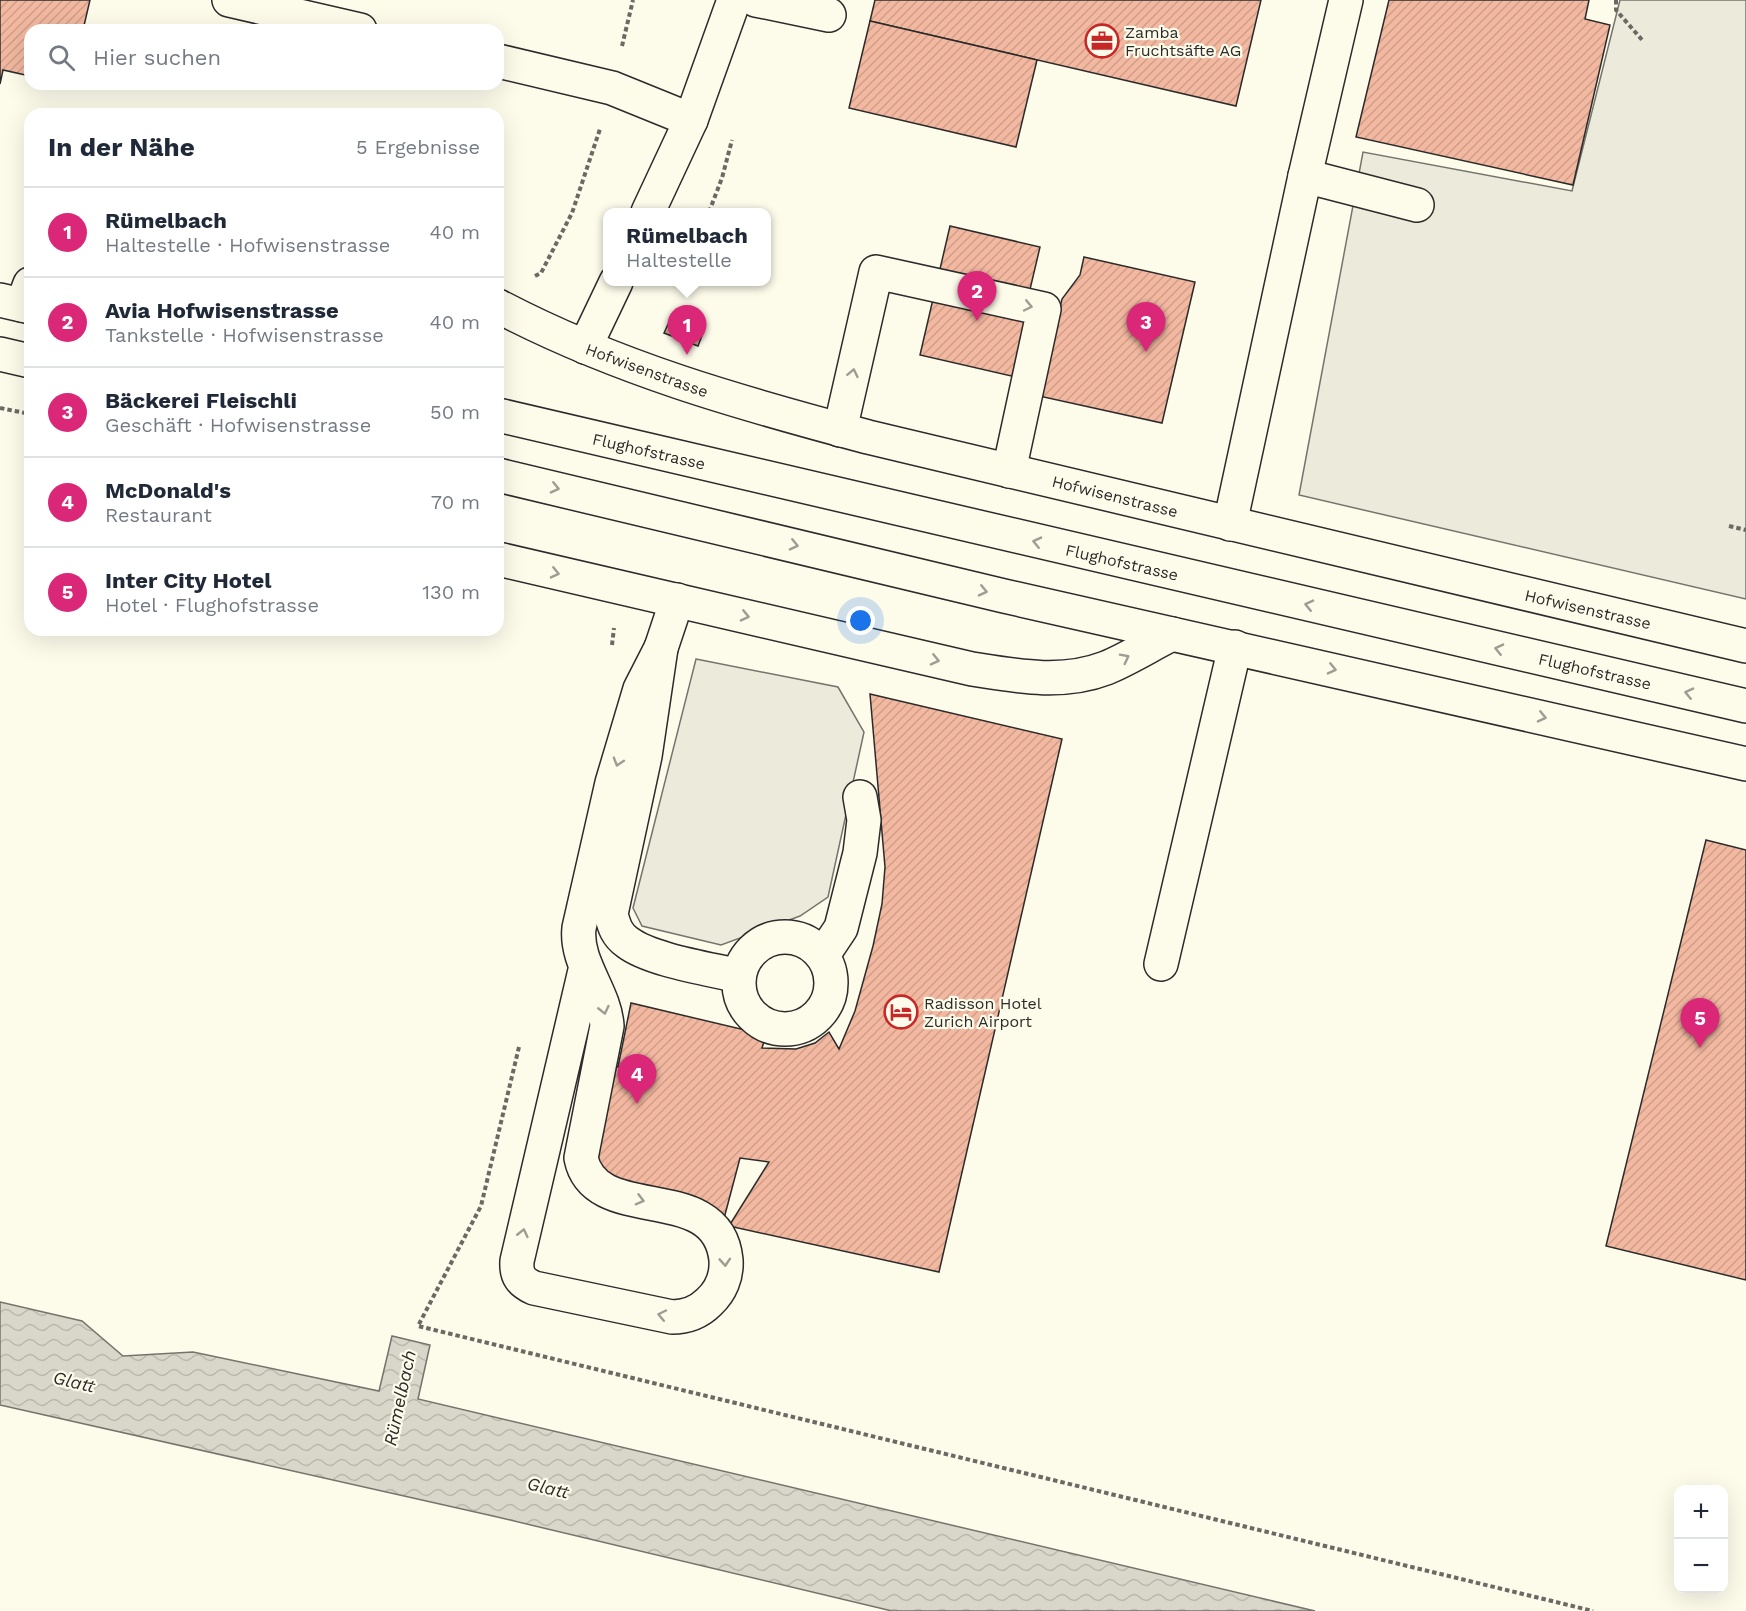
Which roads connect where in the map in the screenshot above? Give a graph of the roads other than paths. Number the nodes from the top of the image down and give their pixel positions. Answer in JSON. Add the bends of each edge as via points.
{"nodes":[{"id":1,"x":229,"y":0,"type":"edge"},
{"id":2,"x":734,"y":0,"type":"edge"},
{"id":3,"x":756,"y":0,"type":"edge"},
{"id":4,"x":1346,"y":0,"type":"edge"},
{"id":5,"x":829,"y":15,"type":"dead end"},
{"id":6,"x":334,"y":24,"type":"edge"},
{"id":7,"x":504,"y":63,"type":"edge"},
{"id":8,"x":691,"y":120,"type":"junction"},
{"id":9,"x":1305,"y":176,"type":"junction"},
{"id":10,"x":1417,"y":205,"type":"dead end"},
{"id":11,"x":650,"y":208,"type":"edge"},
{"id":12,"x":614,"y":286,"type":"edge"},
{"id":13,"x":504,"y":309,"type":"edge"},
{"id":14,"x":585,"y":347,"type":"junction"},
{"id":15,"x":0,"y":354,"type":"edge"},
{"id":16,"x":24,"y":360,"type":"edge"},
{"id":17,"x":504,"y":416,"type":"edge"},
{"id":18,"x":840,"y":430,"type":"junction"},
{"id":19,"x":1009,"y":471,"type":"junction"},
{"id":20,"x":504,"y":476,"type":"edge"},
{"id":21,"x":1230,"y":524,"type":"junction"},
{"id":22,"x":504,"y":560,"type":"edge"},
{"id":23,"x":677,"y":600,"type":"junction"},
{"id":24,"x":1172,"y":634,"type":"junction"},
{"id":25,"x":1746,"y":646,"type":"edge"},
{"id":26,"x":1235,"y":647,"type":"junction"},
{"id":27,"x":661,"y":648,"type":"junction"},
{"id":28,"x":1746,"y":706,"type":"edge"},
{"id":29,"x":1746,"y":764,"type":"edge"},
{"id":30,"x":860,"y":797,"type":"dead end"},
{"id":31,"x":823,"y":955,"type":"junction"},
{"id":32,"x":1161,"y":964,"type":"dead end"},
{"id":33,"x":586,"y":966,"type":"junction"},
{"id":34,"x":739,"y":976,"type":"junction"}],
"edges":[{"from":1,"to":6,"type":"main road"},
{"from":2,"to":8,"type":"main road"},
{"from":3,"to":5,"type":"main road"},
{"from":4,"to":9,"type":"main road"},
{"from":7,"to":8,"type":"main road","via":[[612,88]]},
{"from":8,"to":11,"type":"main road"},
{"from":9,"to":10,"type":"main road"},
{"from":9,"to":21,"type":"main road"},
{"from":12,"to":14,"type":"main road"},
{"from":13,"to":14,"type":"main road","name":"Hofwisenstrasse"},
{"from":14,"to":18,"type":"main road","name":"Hofwisenstrasse","via":[[730,400]]},
{"from":15,"to":16,"type":"main road"},
{"from":28,"to":17,"type":"main road","name":"Flughofstrasse","one_way":true},
{"from":18,"to":19,"type":"main road","name":"Hofwisenstrasse"},
{"from":18,"to":19,"type":"main road","one_way":true,"via":[[876,272],[1044,309]]},
{"from":19,"to":21,"type":"main road","name":"Hofwisenstrasse"},
{"from":20,"to":24,"type":"main road","one_way":true},
{"from":21,"to":25,"type":"main road","name":"Hofwisenstrasse"},
{"from":22,"to":23,"type":"main road","one_way":true},
{"from":23,"to":24,"type":"main road","one_way":true,"via":[[1012,676],[1052,678],[1096,671]]},
{"from":23,"to":27,"type":"main road"},
{"from":24,"to":26,"type":"main road"},
{"from":26,"to":29,"type":"main road","one_way":true},
{"from":26,"to":32,"type":"main road"},
{"from":27,"to":33,"type":"main road","one_way":true,"via":[[640,689],[612,783],[579,928]]},
{"from":27,"to":34,"type":"main road","via":[[645,756],[613,901],[614,926],[625,941],[641,950]]},
{"from":30,"to":31,"type":"main road","via":[[864,820],[860,853],[841,928]]},
{"from":31,"to":34,"type":"main road","via":[[801,939],[774,938],[751,951]]},
{"from":31,"to":34,"type":"main road","via":[[831,976],[829,999],[822,1012],[796,1028],[781,1030],[753,1017],[739,991]]},
{"from":33,"to":33,"type":"main road","one_way":true,"via":[[604,1005],[607,1026],[582,1164],[599,1188],[693,1214],[712,1226],[723,1246],[724,1279],[714,1298],[684,1317],[534,1288],[517,1274]]}]}
